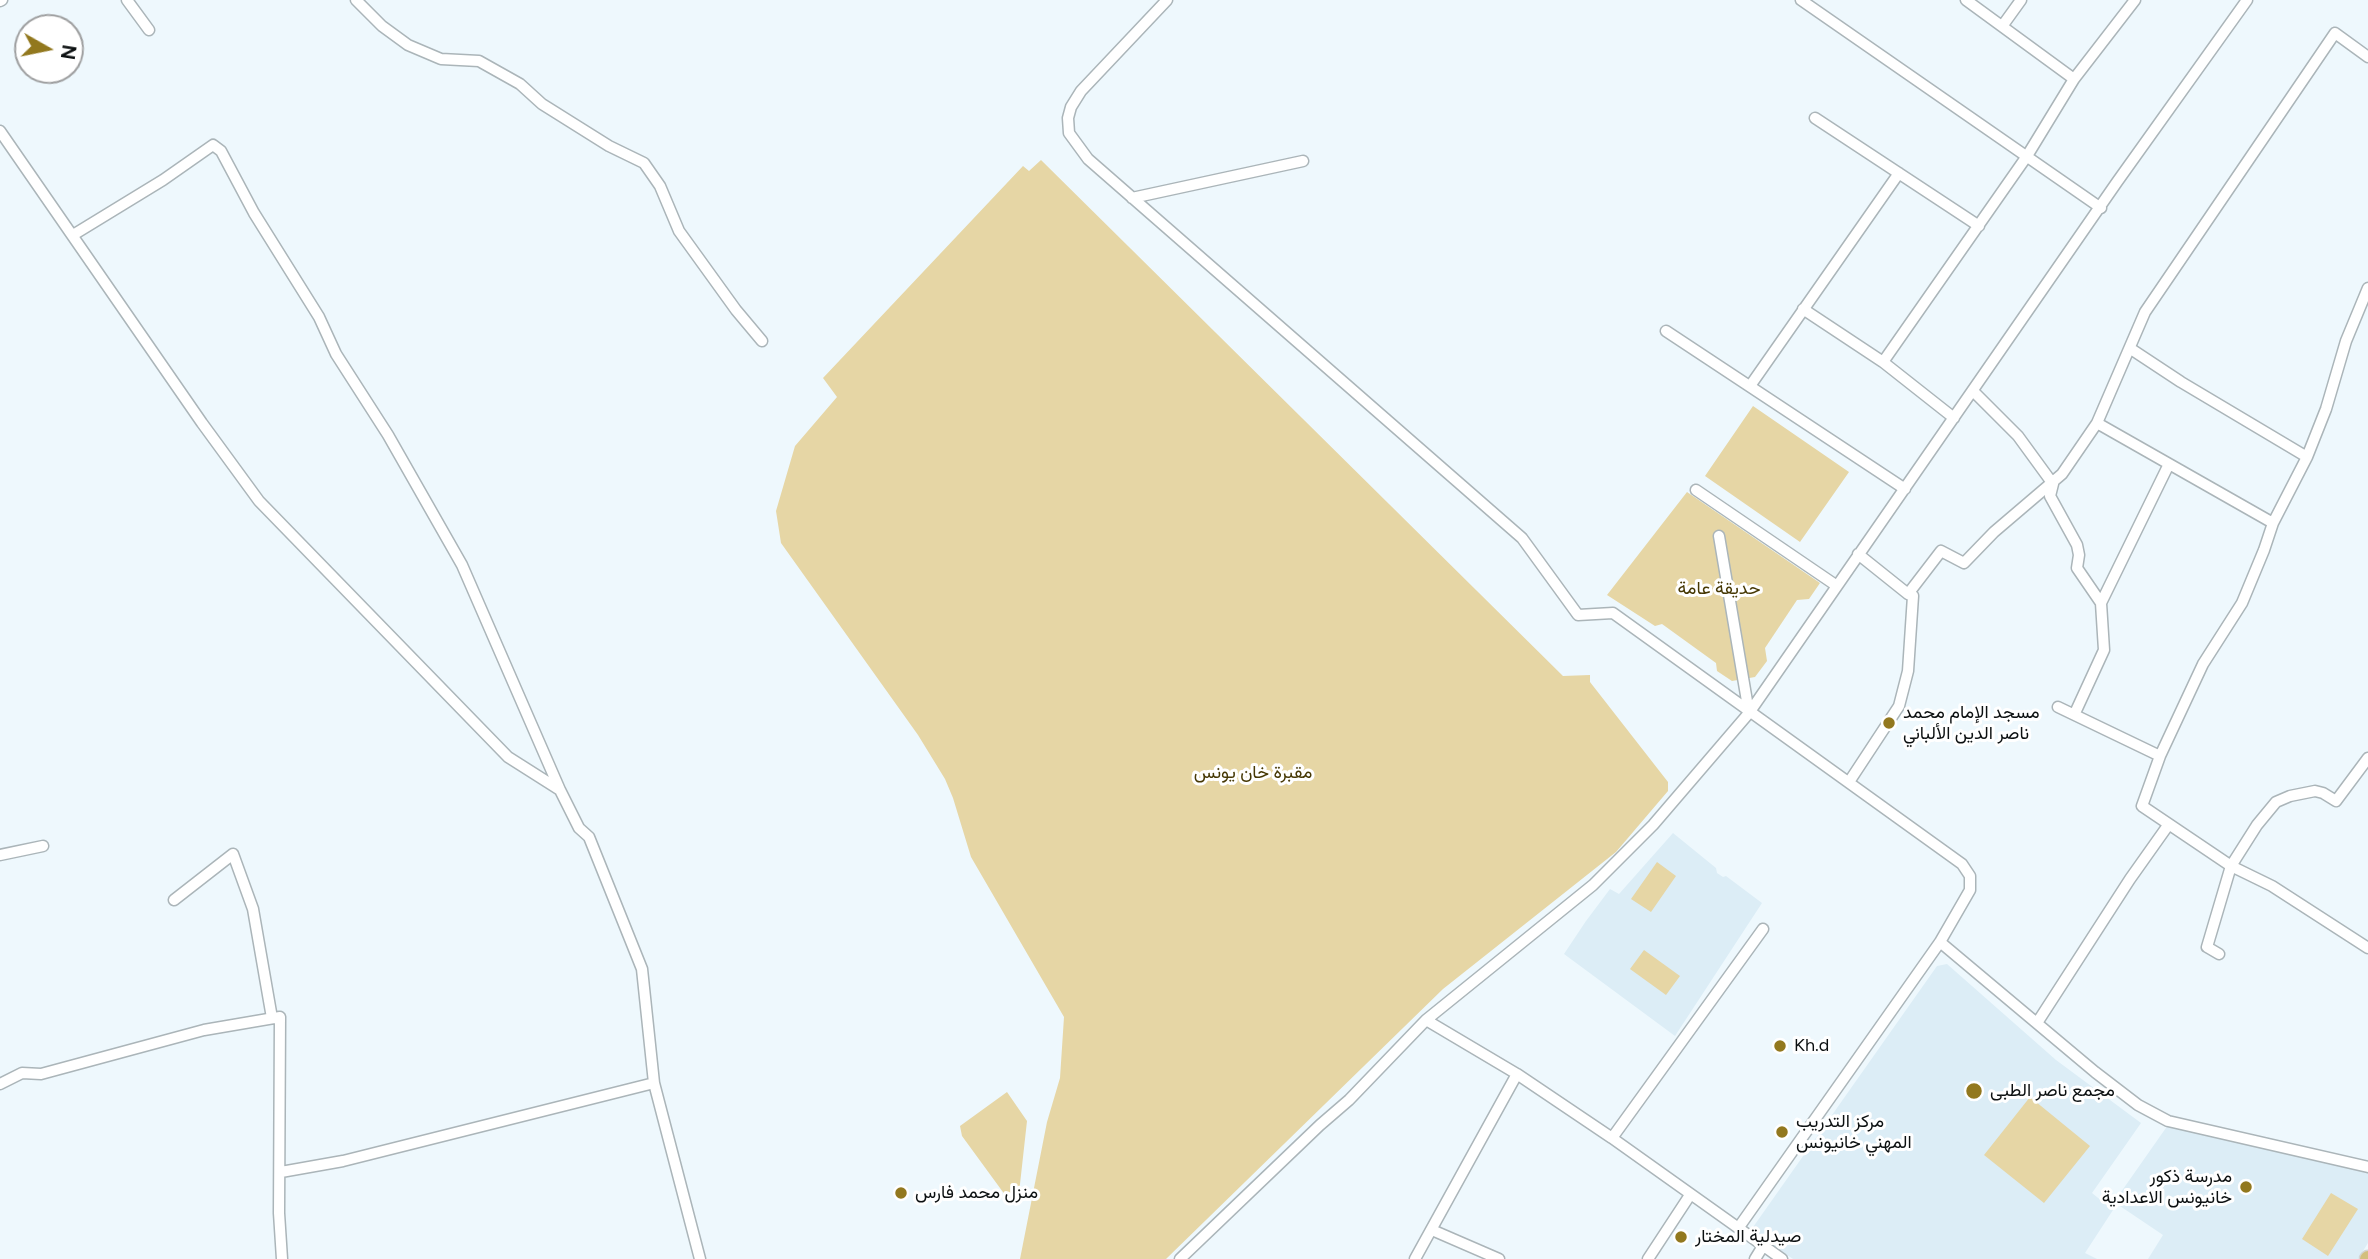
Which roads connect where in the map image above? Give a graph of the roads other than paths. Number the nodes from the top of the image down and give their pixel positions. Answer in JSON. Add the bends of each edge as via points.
{"nodes":[{"id":1,"x":127,"y":0,"type":"edge"},
{"id":2,"x":356,"y":0,"type":"edge"},
{"id":3,"x":1167,"y":0,"type":"edge"},
{"id":4,"x":1801,"y":0,"type":"edge"},
{"id":5,"x":1966,"y":0,"type":"edge"},
{"id":6,"x":2021,"y":0,"type":"edge"},
{"id":7,"x":2136,"y":0,"type":"edge"},
{"id":8,"x":2246,"y":0,"type":"edge"},
{"id":9,"x":2003,"y":25,"type":"junction"},
{"id":10,"x":149,"y":30,"type":"dead end"},
{"id":11,"x":2368,"y":57,"type":"edge"},
{"id":12,"x":2074,"y":79,"type":"junction"},
{"id":13,"x":1815,"y":118,"type":"dead end"},
{"id":14,"x":0,"y":131,"type":"edge"},
{"id":15,"x":2027,"y":156,"type":"junction"},
{"id":16,"x":1303,"y":161,"type":"dead end"},
{"id":17,"x":1899,"y":173,"type":"junction"},
{"id":18,"x":1132,"y":198,"type":"junction"},
{"id":19,"x":2101,"y":208,"type":"junction"},
{"id":20,"x":1979,"y":226,"type":"junction"},
{"id":21,"x":73,"y":235,"type":"junction"},
{"id":22,"x":2368,"y":288,"type":"edge"},
{"id":23,"x":1803,"y":309,"type":"junction"},
{"id":24,"x":1666,"y":331,"type":"dead end"},
{"id":25,"x":762,"y":341,"type":"dead end"},
{"id":26,"x":2131,"y":348,"type":"junction"},
{"id":27,"x":1883,"y":362,"type":"junction"},
{"id":28,"x":1750,"y":386,"type":"junction"},
{"id":29,"x":1973,"y":391,"type":"junction"},
{"id":30,"x":1954,"y":418,"type":"junction"},
{"id":31,"x":2096,"y":423,"type":"junction"},
{"id":32,"x":2307,"y":457,"type":"junction"},
{"id":33,"x":2169,"y":464,"type":"junction"},
{"id":34,"x":2053,"y":484,"type":"junction"},
{"id":35,"x":1696,"y":489,"type":"dead end"},
{"id":36,"x":1905,"y":489,"type":"junction"},
{"id":37,"x":2273,"y":523,"type":"junction"},
{"id":38,"x":1719,"y":536,"type":"dead end"},
{"id":39,"x":1858,"y":554,"type":"junction"},
{"id":40,"x":1837,"y":586,"type":"junction"},
{"id":41,"x":1908,"y":594,"type":"junction"},
{"id":42,"x":2101,"y":603,"type":"junction"},
{"id":43,"x":2058,"y":707,"type":"dead end"},
{"id":44,"x":1749,"y":713,"type":"junction"},
{"id":45,"x":2075,"y":713,"type":"junction"},
{"id":46,"x":2160,"y":756,"type":"junction"},
{"id":47,"x":2368,"y":758,"type":"edge"},
{"id":48,"x":1849,"y":782,"type":"junction"},
{"id":49,"x":560,"y":790,"type":"junction"},
{"id":50,"x":2169,"y":824,"type":"junction"},
{"id":51,"x":43,"y":846,"type":"dead end"},
{"id":52,"x":0,"y":855,"type":"edge"},
{"id":53,"x":2231,"y":866,"type":"junction"},
{"id":54,"x":174,"y":900,"type":"dead end"},
{"id":55,"x":1763,"y":929,"type":"dead end"},
{"id":56,"x":1940,"y":942,"type":"junction"},
{"id":57,"x":2368,"y":948,"type":"edge"},
{"id":58,"x":2220,"y":954,"type":"dead end"},
{"id":59,"x":272,"y":1018,"type":"junction"},
{"id":60,"x":1426,"y":1020,"type":"junction"},
{"id":61,"x":2037,"y":1023,"type":"junction"},
{"id":62,"x":1517,"y":1074,"type":"junction"},
{"id":63,"x":654,"y":1083,"type":"junction"},
{"id":64,"x":0,"y":1084,"type":"edge"},
{"id":65,"x":1612,"y":1138,"type":"junction"},
{"id":66,"x":2368,"y":1167,"type":"edge"},
{"id":67,"x":281,"y":1172,"type":"junction"},
{"id":68,"x":1690,"y":1195,"type":"junction"},
{"id":69,"x":1739,"y":1227,"type":"junction"},
{"id":70,"x":1432,"y":1230,"type":"junction"},
{"id":71,"x":1763,"y":1246,"type":"junction"},
{"id":72,"x":1653,"y":1257,"type":"edge"},
{"id":73,"x":282,"y":1259,"type":"edge"},
{"id":74,"x":700,"y":1259,"type":"edge"},
{"id":75,"x":1180,"y":1259,"type":"edge"},
{"id":76,"x":1415,"y":1259,"type":"edge"},
{"id":77,"x":1499,"y":1259,"type":"edge"},
{"id":78,"x":1755,"y":1259,"type":"edge"},
{"id":79,"x":1782,"y":1259,"type":"edge"}],
"edges":[{"from":1,"to":10,"type":"street"},
{"from":2,"to":25,"type":"street","via":[[408,45],[442,59],[479,61],[609,146],[644,163],[660,186],[679,231]]},
{"from":3,"to":18,"type":"street","via":[[1081,91],[1068,118],[1069,132],[1088,159]]},
{"from":4,"to":15,"type":"street"},
{"from":5,"to":9,"type":"street"},
{"from":6,"to":9,"type":"street"},
{"from":7,"to":12,"type":"street"},
{"from":8,"to":19,"type":"street"},
{"from":9,"to":12,"type":"street"},
{"from":11,"to":26,"type":"street","via":[[2335,33],[2145,312]]},
{"from":12,"to":15,"type":"street"},
{"from":13,"to":17,"type":"street"},
{"from":14,"to":21,"type":"street"},
{"from":15,"to":19,"type":"street"},
{"from":15,"to":20,"type":"street"},
{"from":16,"to":18,"type":"street"},
{"from":17,"to":20,"type":"street"},
{"from":17,"to":23,"type":"street"},
{"from":18,"to":44,"type":"street","via":[[1522,538],[1578,615],[1613,613]]},
{"from":19,"to":29,"type":"street"},
{"from":20,"to":27,"type":"street"},
{"from":21,"to":49,"type":"street","via":[[259,501],[508,757]]},
{"from":21,"to":49,"type":"street","via":[[213,145],[221,151],[461,565]]},
{"from":22,"to":32,"type":"street"},
{"from":23,"to":27,"type":"street"},
{"from":23,"to":28,"type":"street"},
{"from":24,"to":28,"type":"street"},
{"from":26,"to":31,"type":"street"},
{"from":26,"to":32,"type":"street"},
{"from":27,"to":30,"type":"street"},
{"from":28,"to":36,"type":"street"},
{"from":29,"to":30,"type":"street"},
{"from":29,"to":34,"type":"street","via":[[2018,436]]},
{"from":30,"to":36,"type":"street"},
{"from":31,"to":33,"type":"street"},
{"from":31,"to":34,"type":"street"},
{"from":32,"to":37,"type":"street"},
{"from":33,"to":37,"type":"street"},
{"from":33,"to":42,"type":"street"},
{"from":34,"to":41,"type":"street","via":[[1964,563],[1941,551]]},
{"from":34,"to":42,"type":"street","via":[[2050,496],[2077,545],[2077,568]]},
{"from":35,"to":40,"type":"street"},
{"from":36,"to":39,"type":"street"},
{"from":37,"to":46,"type":"street","via":[[2242,603],[2203,664]]},
{"from":38,"to":44,"type":"street"},
{"from":39,"to":40,"type":"street"},
{"from":39,"to":41,"type":"street"},
{"from":40,"to":44,"type":"street"},
{"from":41,"to":48,"type":"street","via":[[1913,596],[1908,671],[1899,706]]},
{"from":42,"to":45,"type":"street","via":[[2104,650]]},
{"from":43,"to":45,"type":"street"},
{"from":44,"to":48,"type":"street"},
{"from":44,"to":60,"type":"street","via":[[1653,825],[1593,885]]},
{"from":45,"to":46,"type":"street"},
{"from":46,"to":50,"type":"street","via":[[2141,806]]},
{"from":47,"to":53,"type":"street","via":[[2336,801],[2315,791],[2276,802]]},
{"from":48,"to":56,"type":"street","via":[[1962,864],[1969,876],[1970,890]]},
{"from":49,"to":63,"type":"street","via":[[579,828],[589,837],[642,970]]},
{"from":50,"to":53,"type":"street"},
{"from":50,"to":61,"type":"street"},
{"from":51,"to":52,"type":"street"},
{"from":53,"to":57,"type":"street","via":[[2272,886]]},
{"from":53,"to":58,"type":"street","via":[[2207,947]]},
{"from":54,"to":59,"type":"street","via":[[233,854],[253,909]]},
{"from":55,"to":65,"type":"street"},
{"from":56,"to":61,"type":"street"},
{"from":56,"to":69,"type":"street"},
{"from":59,"to":64,"type":"street","via":[[204,1030],[41,1074],[22,1073]]},
{"from":59,"to":67,"type":"street","via":[[280,1017]]},
{"from":60,"to":62,"type":"street"},
{"from":60,"to":75,"type":"street","via":[[1349,1100]]},
{"from":61,"to":66,"type":"street","via":[[2126,1096],[2168,1121]]},
{"from":62,"to":65,"type":"street"},
{"from":62,"to":70,"type":"street"},
{"from":63,"to":67,"type":"street","via":[[343,1161]]},
{"from":63,"to":74,"type":"street"},
{"from":65,"to":68,"type":"street"},
{"from":67,"to":73,"type":"street"},
{"from":68,"to":69,"type":"street"},
{"from":68,"to":72,"type":"street"},
{"from":69,"to":71,"type":"street"},
{"from":70,"to":76,"type":"street"},
{"from":70,"to":77,"type":"street"},
{"from":71,"to":78,"type":"street"},
{"from":71,"to":79,"type":"street"}]}
